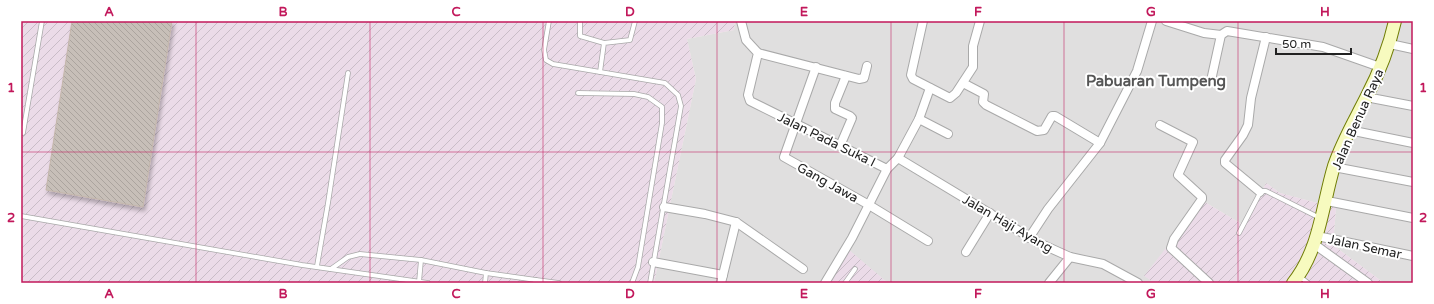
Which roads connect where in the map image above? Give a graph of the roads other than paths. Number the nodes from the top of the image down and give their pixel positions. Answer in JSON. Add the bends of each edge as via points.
{"nodes":[{"id":1,"x":42,"y":21,"type":"edge"},
{"id":2,"x":549,"y":21,"type":"edge"},
{"id":3,"x":580,"y":21,"type":"edge"},
{"id":4,"x":635,"y":21,"type":"edge"},
{"id":5,"x":741,"y":21,"type":"edge"},
{"id":6,"x":923,"y":21,"type":"edge"},
{"id":7,"x":980,"y":21,"type":"edge"},
{"id":8,"x":1152,"y":21,"type":"edge"},
{"id":9,"x":1166,"y":21,"type":"edge"},
{"id":10,"x":1395,"y":21,"type":"edge"},
{"id":11,"x":1221,"y":35,"type":"junction"},
{"id":12,"x":1266,"y":37,"type":"junction"},
{"id":13,"x":604,"y":43,"type":"junction"},
{"id":14,"x":1390,"y":44,"type":"junction"},
{"id":15,"x":1413,"y":49,"type":"edge"},
{"id":16,"x":758,"y":53,"type":"junction"},
{"id":17,"x":867,"y":66,"type":"dead end"},
{"id":18,"x":816,"y":67,"type":"junction"},
{"id":19,"x":1380,"y":67,"type":"junction"},
{"id":20,"x":600,"y":72,"type":"junction"},
{"id":21,"x":348,"y":73,"type":"dead end"},
{"id":22,"x":846,"y":76,"type":"junction"},
{"id":23,"x":1212,"y":76,"type":"dead end"},
{"id":24,"x":963,"y":83,"type":"junction"},
{"id":25,"x":930,"y":88,"type":"junction"},
{"id":26,"x":578,"y":93,"type":"dead end"},
{"id":27,"x":1366,"y":98,"type":"junction"},
{"id":28,"x":1413,"y":106,"type":"edge"},
{"id":29,"x":919,"y":119,"type":"junction"},
{"id":30,"x":796,"y":125,"type":"junction"},
{"id":31,"x":1160,"y":125,"type":"dead end"},
{"id":32,"x":1349,"y":130,"type":"junction"},
{"id":33,"x":23,"y":133,"type":"dead end"},
{"id":34,"x":948,"y":134,"type":"dead end"},
{"id":35,"x":1100,"y":143,"type":"junction"},
{"id":36,"x":1413,"y":143,"type":"edge"},
{"id":37,"x":840,"y":146,"type":"junction"},
{"id":38,"x":898,"y":158,"type":"junction"},
{"id":39,"x":1334,"y":167,"type":"junction"},
{"id":40,"x":887,"y":168,"type":"junction"},
{"id":41,"x":1413,"y":182,"type":"edge"},
{"id":42,"x":1260,"y":192,"type":"junction"},
{"id":43,"x":1327,"y":201,"type":"junction"},
{"id":44,"x":869,"y":205,"type":"junction"},
{"id":45,"x":664,"y":207,"type":"junction"},
{"id":46,"x":990,"y":213,"type":"junction"},
{"id":47,"x":21,"y":216,"type":"edge"},
{"id":48,"x":1413,"y":218,"type":"edge"},
{"id":49,"x":1322,"y":219,"type":"junction"},
{"id":50,"x":736,"y":222,"type":"junction"},
{"id":51,"x":1239,"y":233,"type":"dead end"},
{"id":52,"x":1029,"y":238,"type":"junction"},
{"id":53,"x":1316,"y":240,"type":"junction"},
{"id":54,"x":928,"y":241,"type":"dead end"},
{"id":55,"x":966,"y":252,"type":"dead end"},
{"id":56,"x":1413,"y":256,"type":"edge"},
{"id":57,"x":1070,"y":257,"type":"junction"},
{"id":58,"x":421,"y":260,"type":"junction"},
{"id":59,"x":653,"y":262,"type":"junction"},
{"id":60,"x":316,"y":266,"type":"junction"},
{"id":61,"x":803,"y":268,"type":"dead end"},
{"id":62,"x":330,"y":269,"type":"junction"},
{"id":63,"x":855,"y":269,"type":"dead end"},
{"id":64,"x":486,"y":273,"type":"junction"},
{"id":65,"x":722,"y":279,"type":"edge"},
{"id":66,"x":1300,"y":281,"type":"edge"},
{"id":67,"x":419,"y":282,"type":"junction"},
{"id":68,"x":536,"y":282,"type":"edge"},
{"id":69,"x":428,"y":283,"type":"edge"},
{"id":70,"x":485,"y":283,"type":"edge"},
{"id":71,"x":558,"y":283,"type":"edge"},
{"id":72,"x":632,"y":283,"type":"edge"},
{"id":73,"x":650,"y":283,"type":"edge"},
{"id":74,"x":825,"y":283,"type":"edge"},
{"id":75,"x":845,"y":283,"type":"edge"},
{"id":76,"x":1049,"y":283,"type":"edge"},
{"id":77,"x":1138,"y":283,"type":"edge"},
{"id":78,"x":1209,"y":283,"type":"edge"},
{"id":79,"x":1368,"y":283,"type":"edge"}],
"edges":[{"from":1,"to":33,"type":"lane"},
{"from":2,"to":20,"type":"lane","via":[[544,50],[546,60],[553,64]]},
{"from":3,"to":13,"type":"lane","via":[[580,36]]},
{"from":4,"to":13,"type":"lane","via":[[630,40]]},
{"from":5,"to":16,"type":"street","via":[[746,40]]},
{"from":6,"to":25,"type":"street","via":[[911,75],[913,79]]},
{"from":7,"to":24,"type":"street","via":[[973,46],[973,67]]},
{"from":8,"to":35,"type":"street","via":[[1137,71]]},
{"from":9,"to":11,"type":"street","via":[[1204,33]]},
{"from":10,"to":14,"type":"street","name":"Jalan Benua Raya"},
{"from":11,"to":12,"type":"street","via":[[1227,32]]},
{"from":11,"to":23,"type":"street"},
{"from":12,"to":19,"type":"street","via":[[1323,47]]},
{"from":12,"to":42,"type":"street","via":[[1251,98],[1248,125],[1244,135],[1225,160]]},
{"from":13,"to":20,"type":"lane"},
{"from":14,"to":15,"type":"street"},
{"from":14,"to":19,"type":"street","name":"Jalan Benua Raya"},
{"from":16,"to":18,"type":"street"},
{"from":16,"to":30,"type":"street","name":"Jalan Pada Suka I","via":[[748,95],[750,101]]},
{"from":17,"to":22,"type":"street","via":[[862,79]]},
{"from":18,"to":22,"type":"street"},
{"from":18,"to":30,"type":"street"},
{"from":19,"to":27,"type":"street","name":"Jalan Benua Raya"},
{"from":20,"to":45,"type":"lane","via":[[665,83],[678,95],[681,106]]},
{"from":21,"to":60,"type":"lane"},
{"from":22,"to":37,"type":"street","via":[[835,102],[835,109],[852,118]]},
{"from":24,"to":25,"type":"street","via":[[950,98]]},
{"from":24,"to":35,"type":"street","via":[[984,94],[983,102],[986,105],[1036,131],[1044,130],[1052,116],[1055,116]]},
{"from":25,"to":29,"type":"street"},
{"from":26,"to":72,"type":"lane","via":[[634,94],[648,97],[662,106],[661,130],[638,267]]},
{"from":27,"to":28,"type":"street"},
{"from":27,"to":32,"type":"street","name":"Jalan Benua Raya"},
{"from":29,"to":34,"type":"street"},
{"from":29,"to":38,"type":"street"},
{"from":30,"to":37,"type":"street","name":"Jalan Pada Suka I"},
{"from":30,"to":44,"type":"street","name":"Gang Jawa","via":[[784,157]]},
{"from":31,"to":78,"type":"street","via":[[1193,142],[1178,175],[1202,199],[1174,239],[1171,248]]},
{"from":32,"to":36,"type":"street"},
{"from":32,"to":39,"type":"street","name":"Jalan Benua Raya"},
{"from":35,"to":52,"type":"street","via":[[1048,209]]},
{"from":37,"to":40,"type":"street","name":"Jalan Pada Suka I"},
{"from":38,"to":40,"type":"street"},
{"from":38,"to":46,"type":"street","name":"Jalan Haji Ayang"},
{"from":39,"to":41,"type":"street"},
{"from":39,"to":43,"type":"street","name":"Jalan Benua Raya"},
{"from":40,"to":44,"type":"street","name":"Jalan Pada Suka I"},
{"from":42,"to":49,"type":"lane","via":[[1266,191]]},
{"from":42,"to":51,"type":"lane"},
{"from":43,"to":48,"type":"street"},
{"from":43,"to":49,"type":"street","name":"Jalan Benua Raya"},
{"from":44,"to":54,"type":"street","name":"Gang Jawa"},
{"from":44,"to":74,"type":"street","name":"Jalan Pada Suka I"},
{"from":45,"to":50,"type":"street"},
{"from":45,"to":59,"type":"lane"},
{"from":46,"to":52,"type":"street","name":"Jalan Haji Ayang"},
{"from":46,"to":55,"type":"street"},
{"from":47,"to":60,"type":"lane"},
{"from":49,"to":53,"type":"street","name":"Jalan Benua Raya"},
{"from":50,"to":61,"type":"street"},
{"from":50,"to":65,"type":"street"},
{"from":52,"to":57,"type":"street","name":"Jalan Haji Ayang"},
{"from":53,"to":56,"type":"street","name":"Jalan Semar"},
{"from":53,"to":66,"type":"street","name":"Jalan Benua Raya"},
{"from":53,"to":79,"type":"street"},
{"from":57,"to":76,"type":"street"},
{"from":57,"to":77,"type":"street","name":"Jalan Haji Ayang","via":[[1102,264]]},
{"from":58,"to":62,"type":"lane","via":[[360,254],[348,257]]},
{"from":58,"to":64,"type":"lane"},
{"from":58,"to":67,"type":"lane"},
{"from":59,"to":65,"type":"street"},
{"from":59,"to":73,"type":"lane"},
{"from":60,"to":62,"type":"lane"},
{"from":62,"to":67,"type":"lane"},
{"from":63,"to":75,"type":"lane"},
{"from":64,"to":68,"type":"lane"},
{"from":64,"to":70,"type":"lane"},
{"from":67,"to":69,"type":"lane"},
{"from":68,"to":71,"type":"lane"}]}
